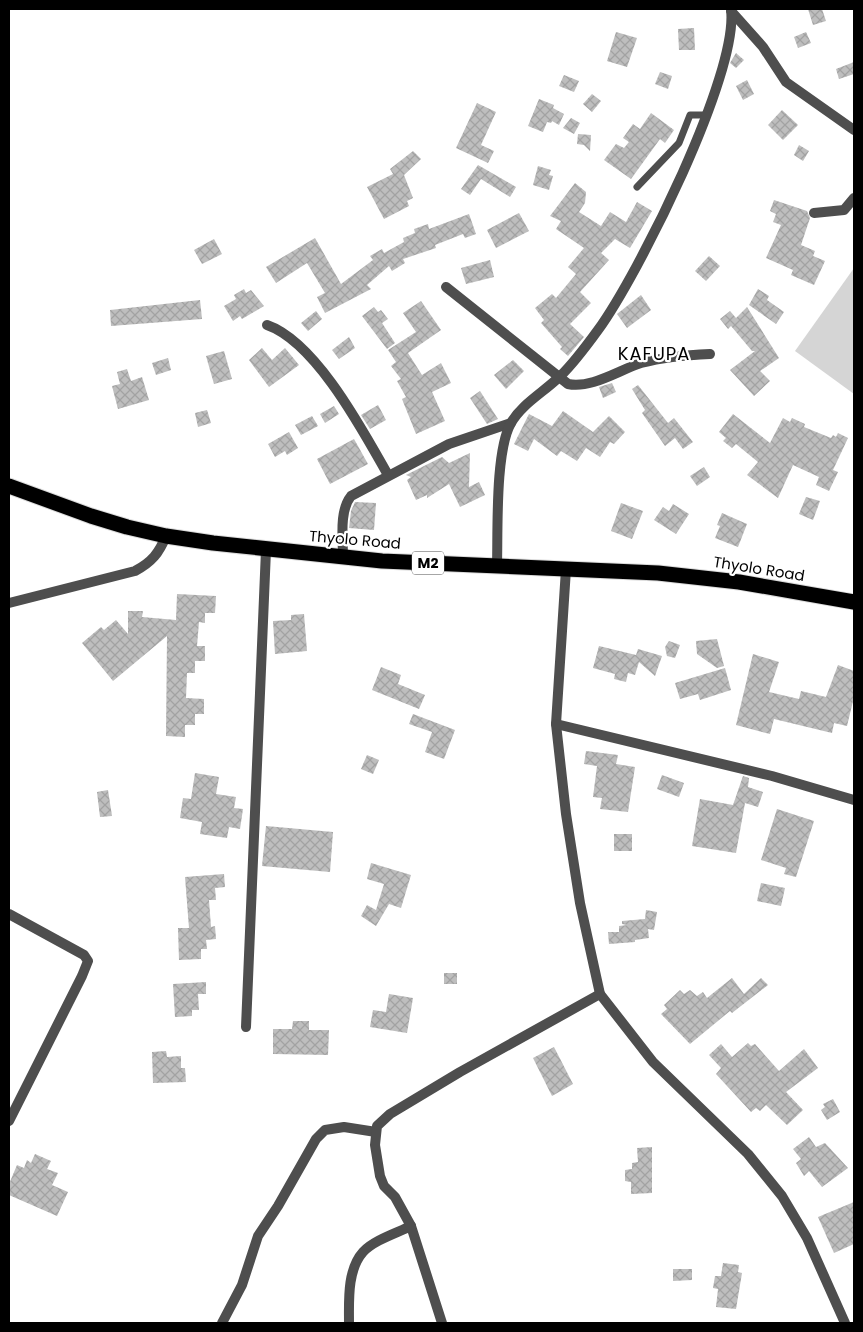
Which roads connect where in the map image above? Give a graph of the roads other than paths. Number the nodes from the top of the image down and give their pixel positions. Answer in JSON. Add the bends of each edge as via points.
{"nodes":[{"id":1,"x":731,"y":10,"type":"edge"},
{"id":2,"x":707,"y":115,"type":"junction"},
{"id":3,"x":854,"y":130,"type":"edge"},
{"id":4,"x":637,"y":187,"type":"dead end"},
{"id":5,"x":854,"y":198,"type":"edge"},
{"id":6,"x":814,"y":213,"type":"dead end"},
{"id":7,"x":446,"y":287,"type":"dead end"},
{"id":8,"x":267,"y":325,"type":"dead end"},
{"id":9,"x":710,"y":354,"type":"dead end"},
{"id":10,"x":559,"y":378,"type":"junction"},
{"id":11,"x":511,"y":423,"type":"junction"},
{"id":12,"x":388,"y":475,"type":"junction"},
{"id":13,"x":9,"y":486,"type":"edge"},
{"id":14,"x":166,"y":536,"type":"junction"},
{"id":15,"x":266,"y":550,"type":"junction"},
{"id":16,"x":343,"y":557,"type":"junction"},
{"id":17,"x":497,"y":565,"type":"junction"},
{"id":18,"x":566,"y":569,"type":"junction"},
{"id":19,"x":9,"y":602,"type":"edge"},
{"id":20,"x":854,"y":602,"type":"edge"},
{"id":21,"x":556,"y":724,"type":"junction"},
{"id":22,"x":854,"y":800,"type":"edge"},
{"id":23,"x":9,"y":914,"type":"edge"},
{"id":24,"x":600,"y":994,"type":"junction"},
{"id":25,"x":246,"y":1028,"type":"dead end"},
{"id":26,"x":9,"y":1121,"type":"edge"},
{"id":27,"x":376,"y":1132,"type":"junction"},
{"id":28,"x":411,"y":1226,"type":"junction"},
{"id":29,"x":222,"y":1323,"type":"edge"},
{"id":30,"x":349,"y":1323,"type":"edge"},
{"id":31,"x":442,"y":1323,"type":"edge"},
{"id":32,"x":845,"y":1323,"type":"edge"}],
"edges":[{"from":1,"to":2,"type":"street","via":[[725,55]]},
{"from":1,"to":3,"type":"street","via":[[786,82]]},
{"from":2,"to":4,"type":"lane","via":[[690,115],[679,143]]},
{"from":2,"to":10,"type":"street","via":[[643,254],[620,296]]},
{"from":5,"to":6,"type":"street","via":[[844,210]]},
{"from":7,"to":10,"type":"street"},
{"from":8,"to":12,"type":"street","via":[[292,338],[338,392]]},
{"from":9,"to":10,"type":"street","via":[[672,356],[582,384],[568,384]]},
{"from":10,"to":11,"type":"street","via":[[524,407]]},
{"from":11,"to":12,"type":"street","via":[[449,444]]},
{"from":11,"to":17,"type":"street","via":[[500,470]]},
{"from":12,"to":16,"type":"street","via":[[358,491],[346,502]]},
{"from":13,"to":14,"type":"highway","name":"Thyolo Road","number":"M2","via":[[91,516]]},
{"from":14,"to":15,"type":"highway","name":"Thyolo Road","number":"M2"},
{"from":14,"to":19,"type":"street","via":[[158,554],[135,571]]},
{"from":15,"to":16,"type":"highway","name":"Thyolo Road","number":"M2"},
{"from":15,"to":25,"type":"street"},
{"from":16,"to":17,"type":"highway","name":"Thyolo Road","number":"M2"},
{"from":17,"to":18,"type":"highway","name":"Thyolo Road","number":"M2"},
{"from":18,"to":20,"type":"highway","name":"Thyolo Road","number":"M2","via":[[658,573],[739,582]]},
{"from":18,"to":21,"type":"street"},
{"from":21,"to":22,"type":"street","via":[[772,776]]},
{"from":21,"to":24,"type":"street","via":[[582,913]]},
{"from":23,"to":26,"type":"street","via":[[84,955],[88,961]]},
{"from":24,"to":27,"type":"street","via":[[390,1114],[377,1126]]},
{"from":24,"to":32,"type":"street","via":[[653,1062],[748,1154],[782,1196],[807,1238]]},
{"from":27,"to":28,"type":"street","via":[[380,1176]]},
{"from":27,"to":29,"type":"street","via":[[344,1127],[325,1130],[316,1139],[258,1236],[242,1285]]},
{"from":28,"to":30,"type":"street","via":[[372,1246],[359,1258],[352,1276]]},
{"from":28,"to":31,"type":"street"}]}
